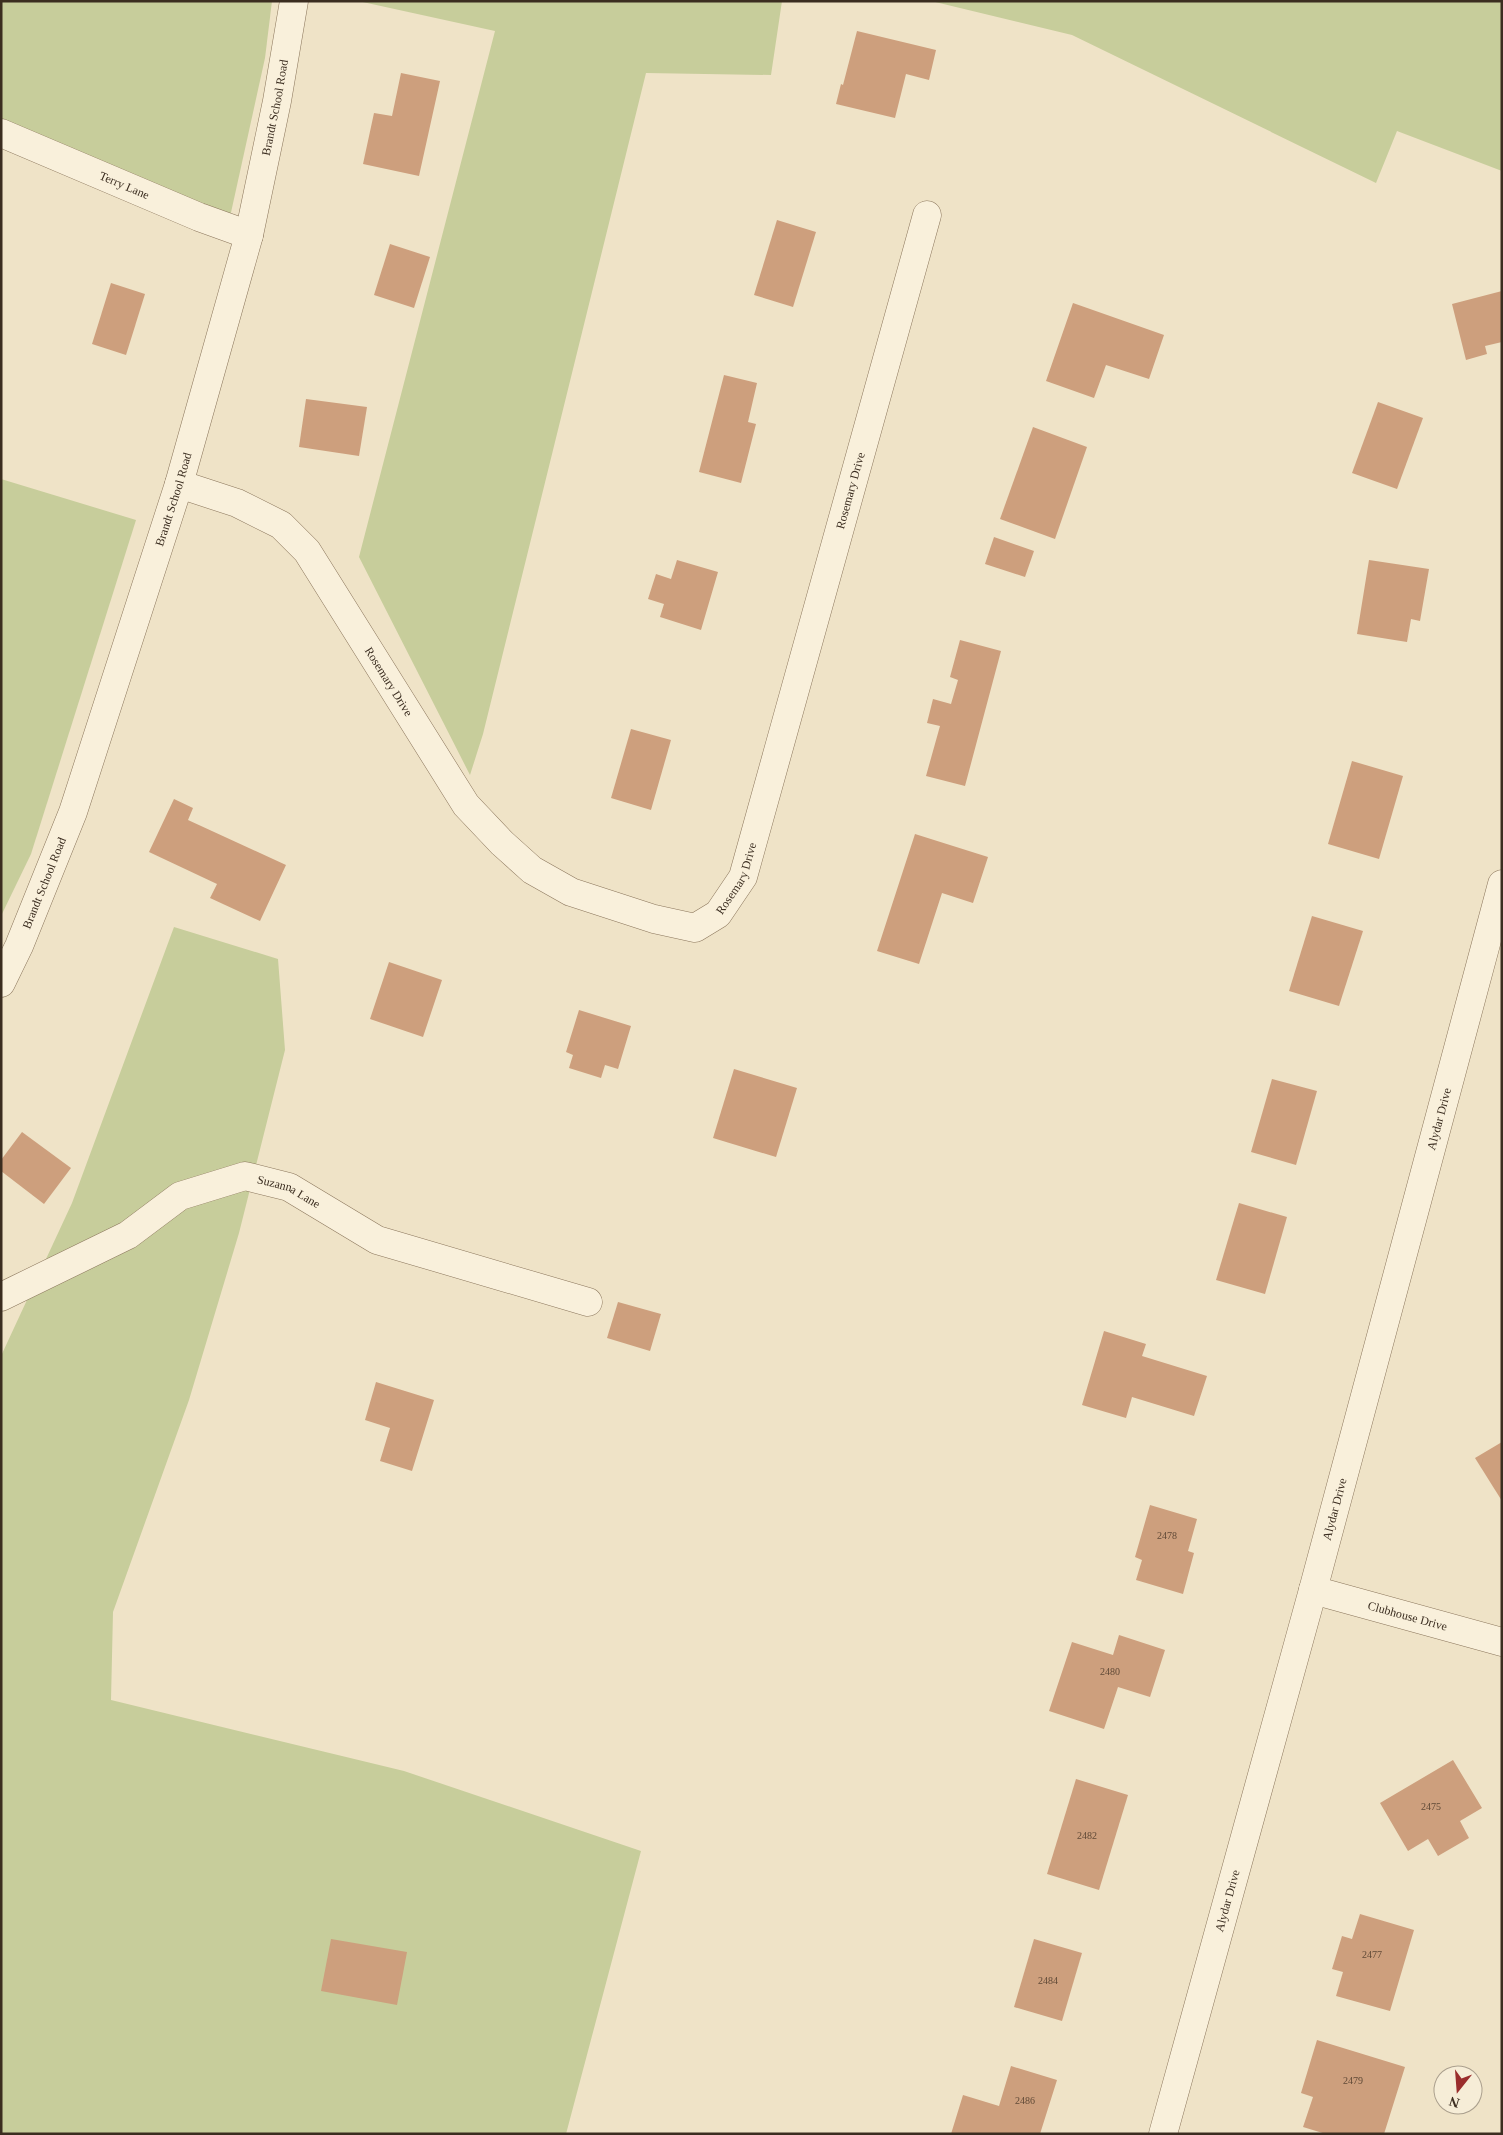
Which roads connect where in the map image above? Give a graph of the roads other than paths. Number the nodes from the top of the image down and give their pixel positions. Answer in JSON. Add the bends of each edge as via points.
{"nodes":[{"id":1,"x":294,"y":1,"type":"edge"},
{"id":2,"x":1,"y":133,"type":"edge"},
{"id":3,"x":927,"y":215,"type":"dead end"},
{"id":4,"x":249,"y":235,"type":"junction"},
{"id":5,"x":179,"y":484,"type":"junction"},
{"id":6,"x":1502,"y":884,"type":"edge"},
{"id":7,"x":1,"y":983,"type":"edge"},
{"id":8,"x":1,"y":1297,"type":"edge"},
{"id":9,"x":588,"y":1302,"type":"dead end"},
{"id":10,"x":1314,"y":1590,"type":"junction"},
{"id":11,"x":1502,"y":1642,"type":"edge"},
{"id":12,"x":1163,"y":2134,"type":"edge"}],
"edges":[{"from":1,"to":4,"type":"street","name":"Brandt School Road"},
{"from":2,"to":4,"type":"street","name":"Terry Lane"},
{"from":3,"to":5,"type":"street","name":"Rosemary Drive","via":[[743,877],[718,914],[695,928],[654,919],[571,892],[532,870],[466,805],[307,551],[280,525],[237,503]]},
{"from":4,"to":5,"type":"street","name":"Brandt School Road"},
{"from":5,"to":7,"type":"street","name":"Brandt School Road","via":[[73,812]]},
{"from":6,"to":10,"type":"street","name":"Alydar Drive"},
{"from":8,"to":9,"type":"street","name":"Suzanna Lane","via":[[128,1235],[180,1196],[245,1176],[289,1188],[377,1240]]},
{"from":10,"to":11,"type":"street","name":"Clubhouse Drive"},
{"from":10,"to":12,"type":"street","name":"Alydar Drive"}]}
